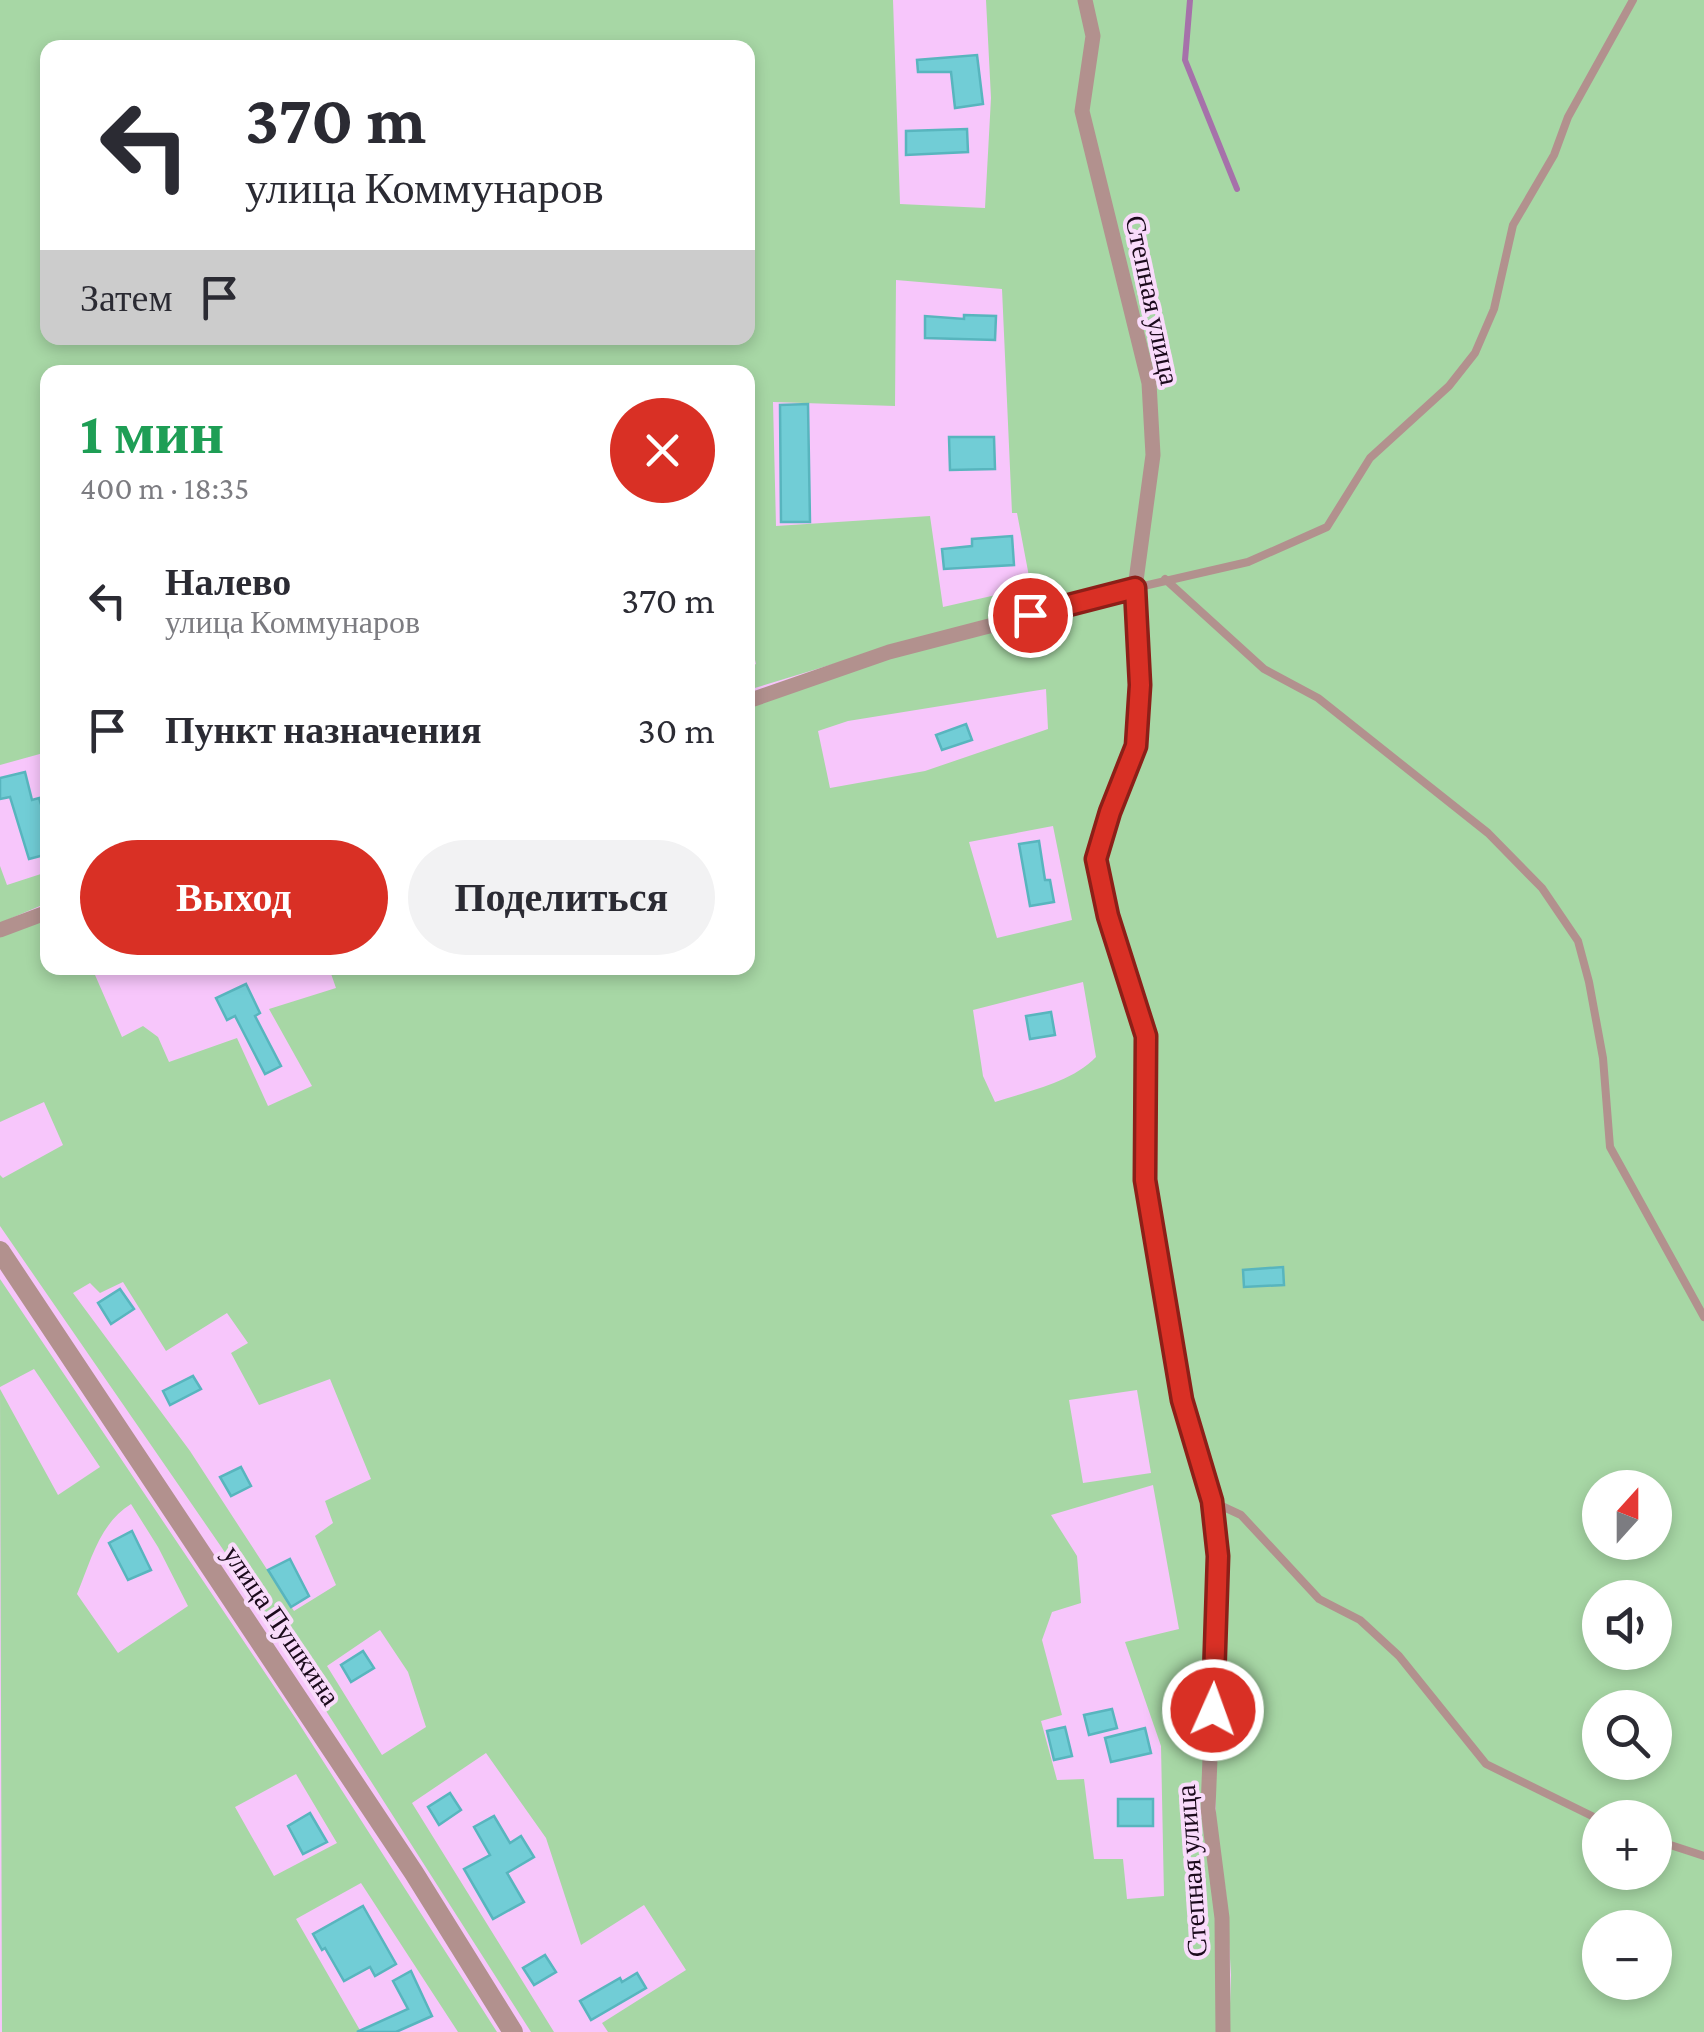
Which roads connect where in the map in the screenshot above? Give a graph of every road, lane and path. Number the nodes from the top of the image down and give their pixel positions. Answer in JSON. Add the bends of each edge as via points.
{"nodes":[{"id":1,"x":1085,"y":0,"type":"edge"},
{"id":2,"x":1633,"y":0,"type":"edge"},
{"id":3,"x":1164,"y":579,"type":"junction"},
{"id":4,"x":1135,"y":588,"type":"junction"},
{"id":5,"x":755,"y":699,"type":"edge"},
{"id":6,"x":40,"y":915,"type":"edge"},
{"id":7,"x":0,"y":930,"type":"edge"},
{"id":8,"x":0,"y":1251,"type":"edge"},
{"id":9,"x":1704,"y":1317,"type":"edge"},
{"id":10,"x":1212,"y":1501,"type":"junction"},
{"id":11,"x":1582,"y":1811,"type":"edge"},
{"id":12,"x":1672,"y":1846,"type":"edge"},
{"id":13,"x":1704,"y":1856,"type":"edge"},
{"id":14,"x":513,"y":2032,"type":"edge"},
{"id":15,"x":1224,"y":2032,"type":"edge"}],
"edges":[{"from":1,"to":4,"type":"street","name":"Степная улица","via":[[1093,36],[1082,111],[1149,383],[1153,455]]},
{"from":2,"to":3,"type":"lane","via":[[1514,225],[1476,353],[1370,458],[1327,527],[1248,562]]},
{"from":3,"to":4,"type":"lane"},
{"from":3,"to":9,"type":"lane","via":[[1264,669],[1318,698],[1488,834],[1542,888],[1578,941],[1586,968],[1610,1147]]},
{"from":4,"to":5,"type":"street","via":[[889,652]]},
{"from":4,"to":10,"type":"street","name":"Степная улица","via":[[1136,746],[1096,859],[1146,1036],[1145,1180],[1182,1400]]},
{"from":6,"to":7,"type":"street"},
{"from":8,"to":14,"type":"street","name":"улица Пушкина"},
{"from":10,"to":11,"type":"lane","via":[[1241,1514],[1319,1599],[1360,1620],[1399,1656],[1486,1764]]},
{"from":10,"to":15,"type":"street","name":"Степная улица","via":[[1218,1556],[1208,1809],[1222,1918]]},
{"from":12,"to":13,"type":"lane"}]}
